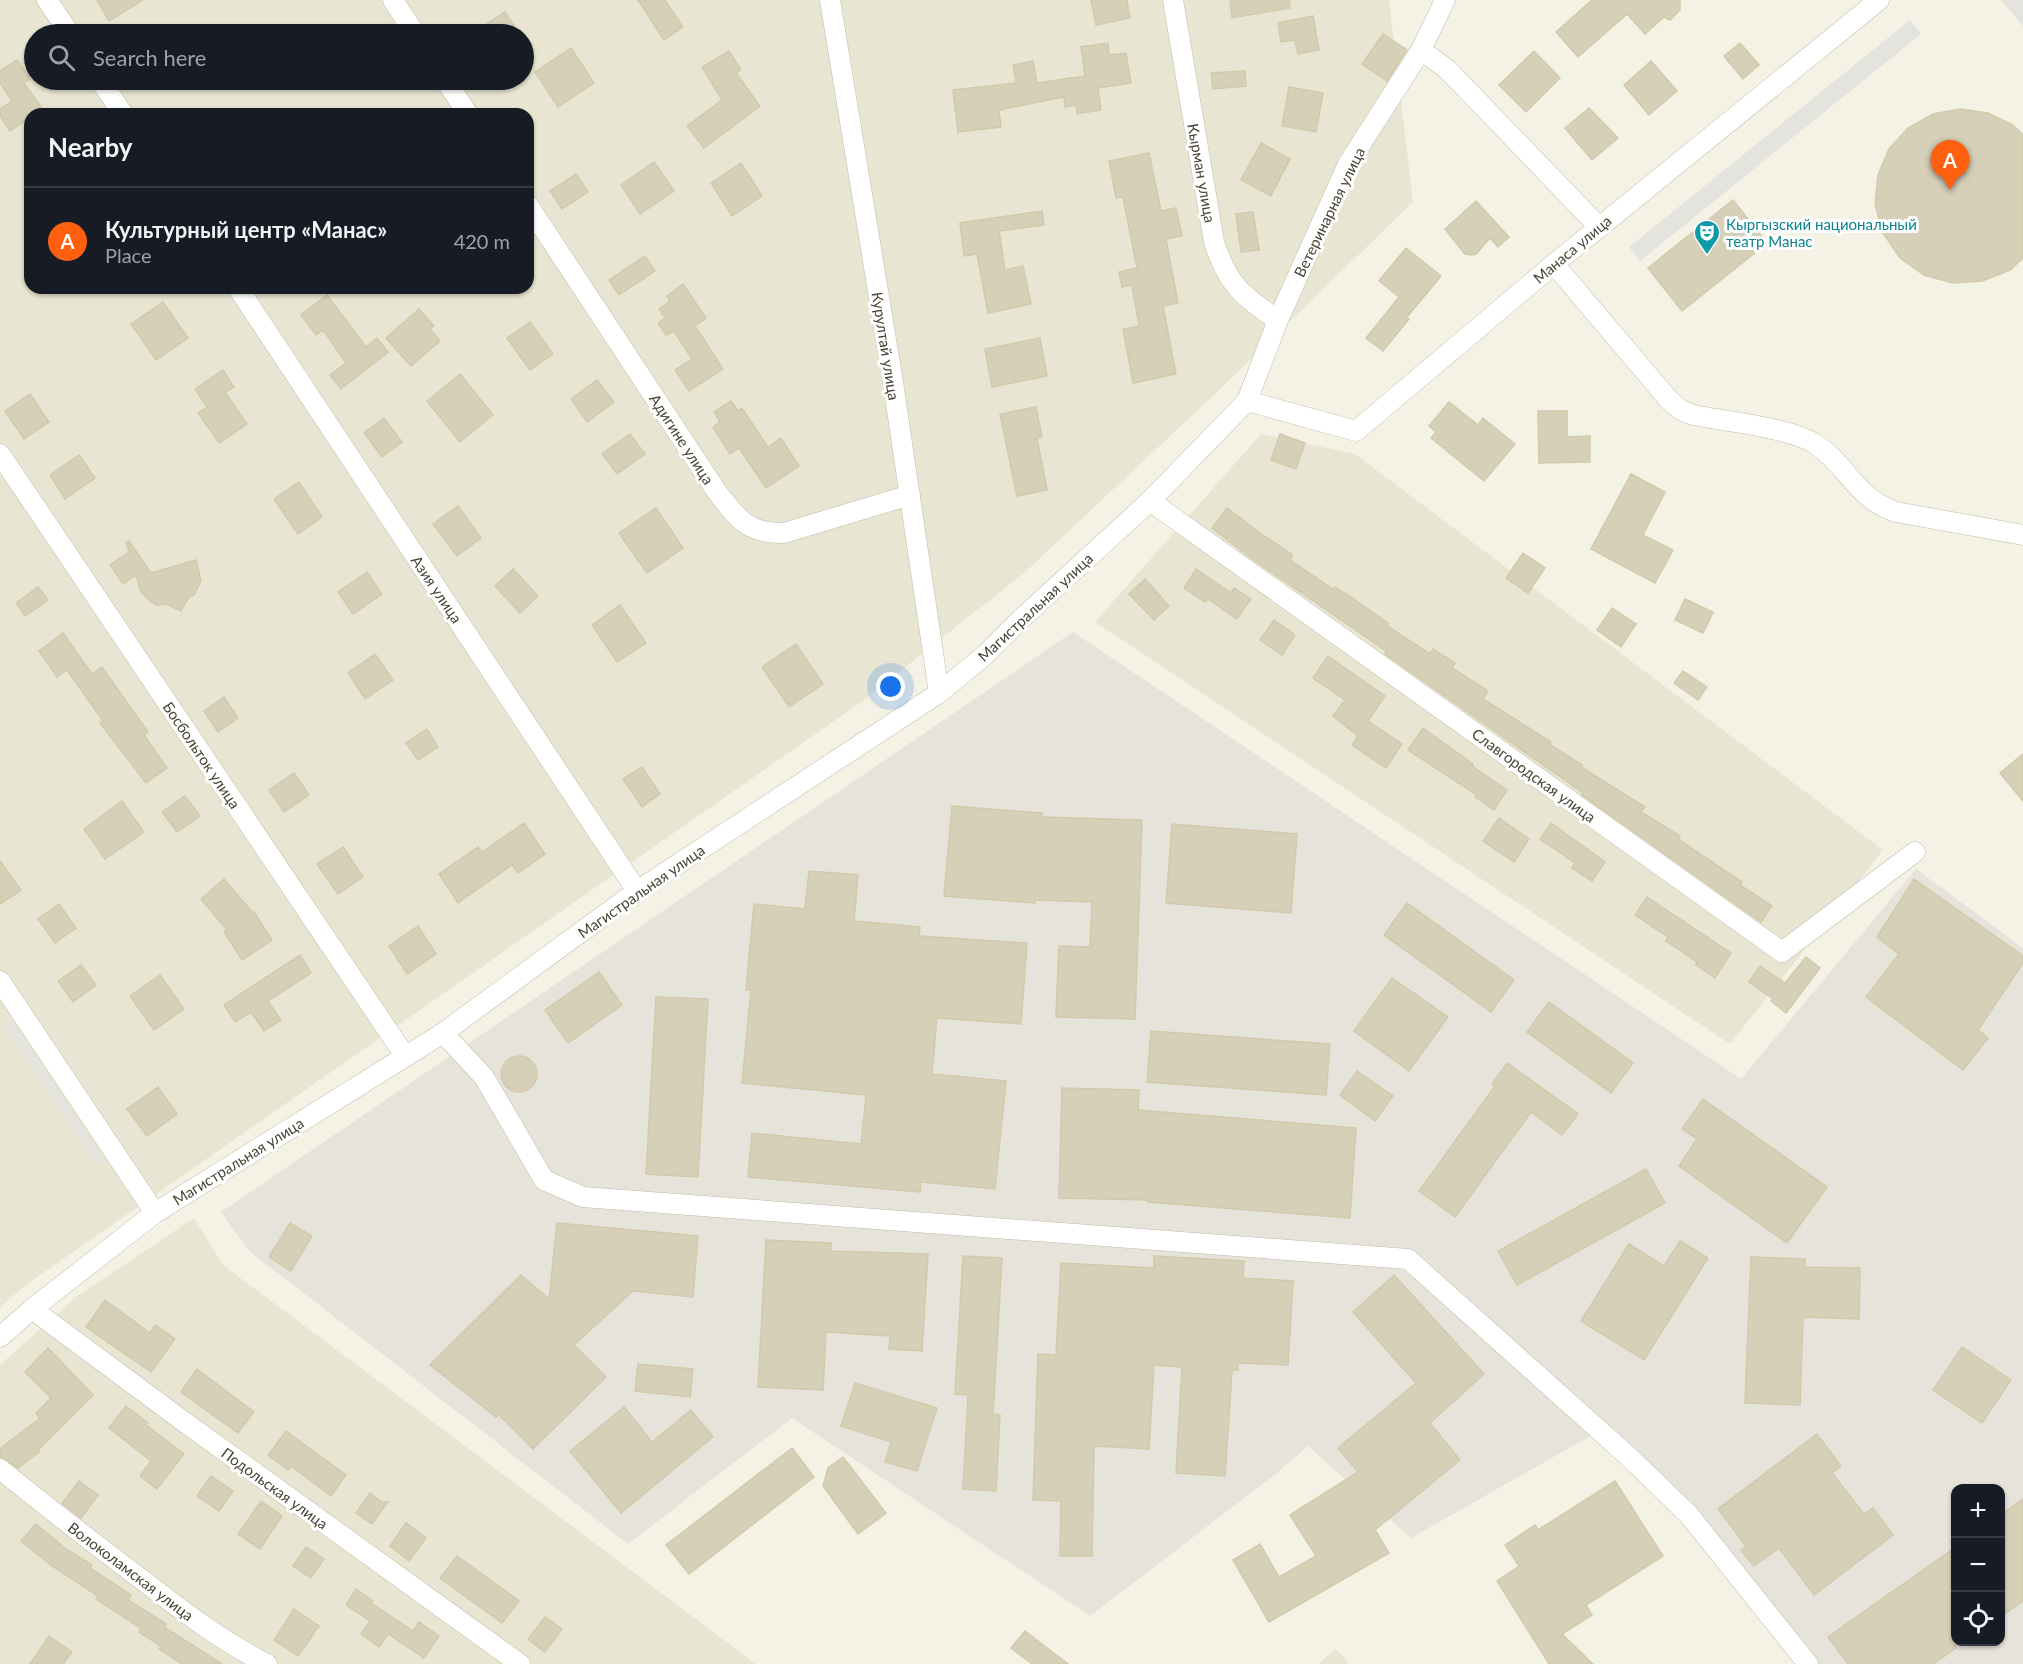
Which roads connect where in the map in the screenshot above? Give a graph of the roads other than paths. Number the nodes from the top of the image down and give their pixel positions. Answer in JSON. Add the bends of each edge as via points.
{"nodes":[{"id":1,"x":47,"y":0,"type":"edge"},
{"id":2,"x":393,"y":0,"type":"edge"},
{"id":3,"x":830,"y":0,"type":"edge"},
{"id":4,"x":1173,"y":0,"type":"edge"},
{"id":5,"x":1445,"y":0,"type":"edge"},
{"id":6,"x":1879,"y":0,"type":"edge"},
{"id":7,"x":63,"y":24,"type":"edge"},
{"id":8,"x":409,"y":24,"type":"edge"},
{"id":9,"x":1421,"y":50,"type":"junction"},
{"id":10,"x":107,"y":90,"type":"edge"},
{"id":11,"x":452,"y":90,"type":"edge"},
{"id":12,"x":119,"y":108,"type":"edge"},
{"id":13,"x":464,"y":108,"type":"edge"},
{"id":14,"x":534,"y":214,"type":"edge"},
{"id":15,"x":1599,"y":227,"type":"junction"},
{"id":16,"x":1554,"y":264,"type":"junction"},
{"id":17,"x":242,"y":294,"type":"edge"},
{"id":18,"x":1278,"y":320,"type":"junction"},
{"id":19,"x":1247,"y":401,"type":"junction"},
{"id":20,"x":0,"y":454,"type":"edge"},
{"id":21,"x":910,"y":495,"type":"junction"},
{"id":22,"x":1150,"y":501,"type":"junction"},
{"id":23,"x":2023,"y":535,"type":"edge"},
{"id":24,"x":939,"y":693,"type":"junction"},
{"id":25,"x":1915,"y":852,"type":"dead end"},
{"id":26,"x":637,"y":891,"type":"junction"},
{"id":27,"x":0,"y":981,"type":"edge"},
{"id":28,"x":442,"y":1033,"type":"junction"},
{"id":29,"x":405,"y":1056,"type":"junction"},
{"id":30,"x":155,"y":1213,"type":"junction"},
{"id":31,"x":32,"y":1309,"type":"junction"},
{"id":32,"x":0,"y":1337,"type":"edge"},
{"id":33,"x":0,"y":1469,"type":"edge"},
{"id":34,"x":267,"y":1664,"type":"edge"},
{"id":35,"x":520,"y":1664,"type":"edge"},
{"id":36,"x":1808,"y":1664,"type":"edge"}],
"edges":[{"from":1,"to":7,"type":"street"},
{"from":2,"to":8,"type":"street"},
{"from":3,"to":21,"type":"street","name":"Курултай улица"},
{"from":4,"to":18,"type":"street","name":"Кырман улица","via":[[1214,242],[1233,284]]},
{"from":5,"to":9,"type":"street","name":"Ветеринарная улица"},
{"from":6,"to":15,"type":"street","name":"Манаса улица"},
{"from":9,"to":15,"type":"street","via":[[1448,70]]},
{"from":9,"to":18,"type":"street","name":"Ветеринарная улица","via":[[1348,164]]},
{"from":10,"to":12,"type":"street"},
{"from":11,"to":13,"type":"street"},
{"from":14,"to":21,"type":"street","name":"Адигине улица","via":[[717,492],[751,528],[767,534],[784,533]]},
{"from":15,"to":16,"type":"street","name":"Манаса улица"},
{"from":16,"to":19,"type":"street","name":"Манаса улица","via":[[1356,431]]},
{"from":16,"to":23,"type":"street","via":[[1681,410],[1804,437],[1832,458],[1866,496],[1882,507]]},
{"from":17,"to":26,"type":"street","name":"Азия улица"},
{"from":18,"to":19,"type":"street","name":"Ветеринарная улица"},
{"from":19,"to":22,"type":"street","name":"Магистральная улица"},
{"from":20,"to":29,"type":"street","name":"Босбольток улица"},
{"from":21,"to":24,"type":"street","name":"Курултай улица"},
{"from":22,"to":24,"type":"street","name":"Магистральная улица"},
{"from":22,"to":25,"type":"street","name":"Славгородская улица","via":[[1782,952]]},
{"from":24,"to":26,"type":"street","name":"Магистральная улица"},
{"from":26,"to":28,"type":"street","name":"Магистральная улица"},
{"from":27,"to":30,"type":"street"},
{"from":28,"to":29,"type":"street","name":"Магистральная улица"},
{"from":28,"to":36,"type":"street","via":[[483,1077],[544,1180],[583,1197],[1408,1259],[1689,1515]]},
{"from":29,"to":30,"type":"street","name":"Магистральная улица"},
{"from":30,"to":31,"type":"street","name":"Магистральная улица"},
{"from":31,"to":32,"type":"street","name":"Магистральная улица"},
{"from":31,"to":35,"type":"street","name":"Подольская улица"},
{"from":33,"to":34,"type":"street","name":"Волоколамская улица","via":[[192,1617]]}]}
